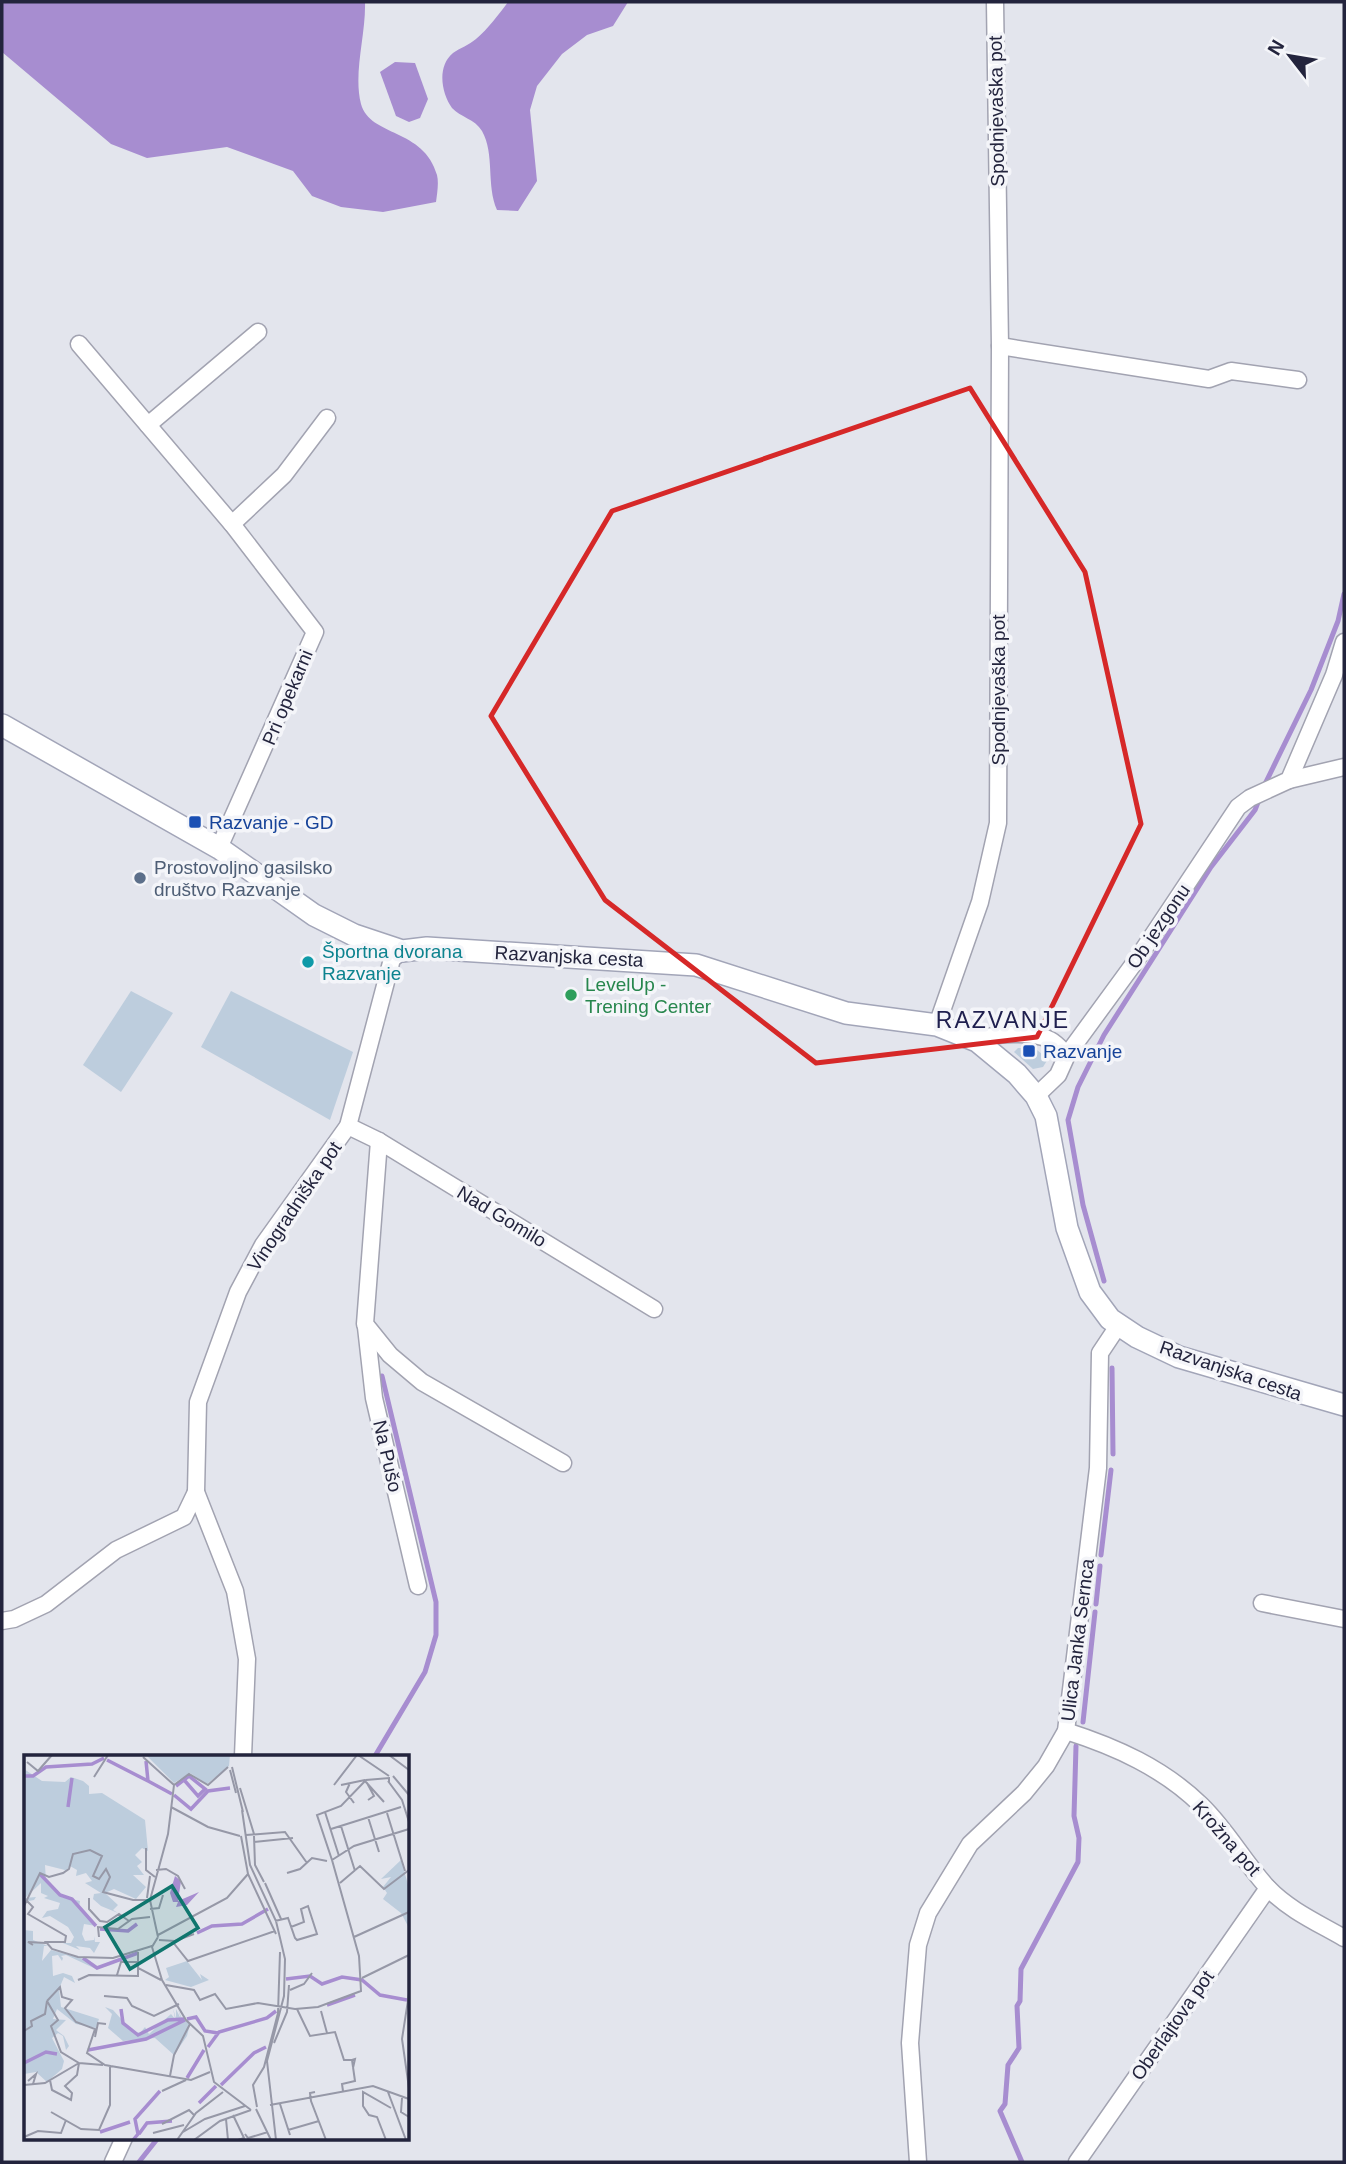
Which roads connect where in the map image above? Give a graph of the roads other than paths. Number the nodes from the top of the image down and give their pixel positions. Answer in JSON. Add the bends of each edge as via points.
{"nodes":[{"id":1,"x":995,"y":2,"type":"edge"},
{"id":2,"x":258,"y":332,"type":"dead end"},
{"id":3,"x":79,"y":344,"type":"dead end"},
{"id":4,"x":1000,"y":346,"type":"junction"},
{"id":5,"x":1298,"y":380,"type":"dead end"},
{"id":6,"x":327,"y":418,"type":"dead end"},
{"id":7,"x":148,"y":425,"type":"junction"},
{"id":8,"x":232,"y":524,"type":"junction"},
{"id":9,"x":1344,"y":642,"type":"edge"},
{"id":10,"x":2,"y":725,"type":"edge"},
{"id":11,"x":1344,"y":767,"type":"edge"},
{"id":12,"x":1289,"y":780,"type":"junction"},
{"id":13,"x":219,"y":848,"type":"junction"},
{"id":14,"x":397,"y":955,"type":"junction"},
{"id":15,"x":937,"y":1025,"type":"junction"},
{"id":16,"x":977,"y":1041,"type":"junction"},
{"id":17,"x":1067,"y":1055,"type":"junction"},
{"id":18,"x":1036,"y":1096,"type":"junction"},
{"id":19,"x":348,"y":1126,"type":"junction"},
{"id":20,"x":379,"y":1141,"type":"junction"},
{"id":21,"x":654,"y":1309,"type":"dead end"},
{"id":22,"x":366,"y":1324,"type":"junction"},
{"id":23,"x":1118,"y":1326,"type":"junction"},
{"id":24,"x":1344,"y":1405,"type":"edge"},
{"id":25,"x":563,"y":1463,"type":"dead end"},
{"id":26,"x":196,"y":1492,"type":"junction"},
{"id":27,"x":418,"y":1586,"type":"dead end"},
{"id":28,"x":1262,"y":1603,"type":"dead end"},
{"id":29,"x":1344,"y":1619,"type":"edge"},
{"id":30,"x":2,"y":1621,"type":"edge"},
{"id":31,"x":1066,"y":1731,"type":"junction"},
{"id":32,"x":243,"y":1755,"type":"edge"},
{"id":33,"x":1268,"y":1888,"type":"junction"},
{"id":34,"x":1344,"y":1938,"type":"edge"},
{"id":35,"x":123,"y":2140,"type":"edge"},
{"id":36,"x":113,"y":2162,"type":"edge"},
{"id":37,"x":918,"y":2162,"type":"edge"},
{"id":38,"x":1077,"y":2162,"type":"edge"}],
"edges":[{"from":1,"to":4,"type":"street","name":"Spodnjevaška pot"},
{"from":2,"to":7,"type":"street"},
{"from":3,"to":7,"type":"street","name":"Pri opekarni"},
{"from":4,"to":5,"type":"street","via":[[1209,379],[1231,370]]},
{"from":4,"to":15,"type":"street","name":"Spodnjevaška pot","via":[[998,823],[980,902]]},
{"from":6,"to":8,"type":"street","via":[[284,475]]},
{"from":7,"to":8,"type":"street","name":"Pri opekarni"},
{"from":8,"to":13,"type":"street","name":"Pri opekarni","via":[[315,632]]},
{"from":9,"to":12,"type":"street"},
{"from":10,"to":13,"type":"street","name":"Razvanjska cesta"},
{"from":11,"to":12,"type":"street"},
{"from":12,"to":17,"type":"street","name":"Ob jezgonu","via":[[1250,798],[1230,818]]},
{"from":13,"to":14,"type":"street","name":"Razvanjska cesta","via":[[314,915]]},
{"from":14,"to":15,"type":"street","name":"Razvanjska cesta","via":[[427,948],[696,965],[846,1013]]},
{"from":14,"to":19,"type":"street","name":"Vinogradniška pot"},
{"from":15,"to":16,"type":"street","name":"Razvanjska cesta"},
{"from":16,"to":17,"type":"street","via":[[989,1035],[1042,1037]]},
{"from":16,"to":18,"type":"street","name":"Razvanjska cesta"},
{"from":17,"to":18,"type":"street","via":[[1058,1075]]},
{"from":18,"to":23,"type":"street","name":"Razvanjska cesta","via":[[1046,1116],[1067,1228],[1078,1261],[1090,1292]]},
{"from":19,"to":20,"type":"street","name":"Nad Gomilo"},
{"from":19,"to":26,"type":"street","name":"Vinogradniška pot","via":[[263,1245],[238,1292],[198,1402]]},
{"from":20,"to":21,"type":"street","name":"Nad Gomilo"},
{"from":20,"to":22,"type":"street","name":"Na Pušo"},
{"from":22,"to":25,"type":"street","via":[[390,1355],[422,1382]]},
{"from":22,"to":27,"type":"street","name":"Na Pušo","via":[[374,1398]]},
{"from":23,"to":24,"type":"street","name":"Razvanjska cesta","via":[[1179,1357]]},
{"from":23,"to":31,"type":"street","name":"Ulica Janka Sernca","via":[[1100,1353],[1098,1468]]},
{"from":26,"to":30,"type":"street","via":[[184,1517],[116,1550],[46,1604]]},
{"from":26,"to":32,"type":"street","name":"Vinogradniška pot","via":[[235,1591],[247,1658]]},
{"from":28,"to":29,"type":"street"},
{"from":31,"to":33,"type":"street","name":"Krožna pot","via":[[1115,1748],[1160,1771],[1201,1805]]},
{"from":31,"to":37,"type":"street","name":"Ulica Janka Sernca","via":[[1039,1775],[970,1844],[928,1913],[918,1945],[911,2009]]},
{"from":33,"to":34,"type":"street","name":"Krožna pot"},
{"from":33,"to":38,"type":"street","name":"Oberlajtova pot"},
{"from":35,"to":36,"type":"street"}]}
